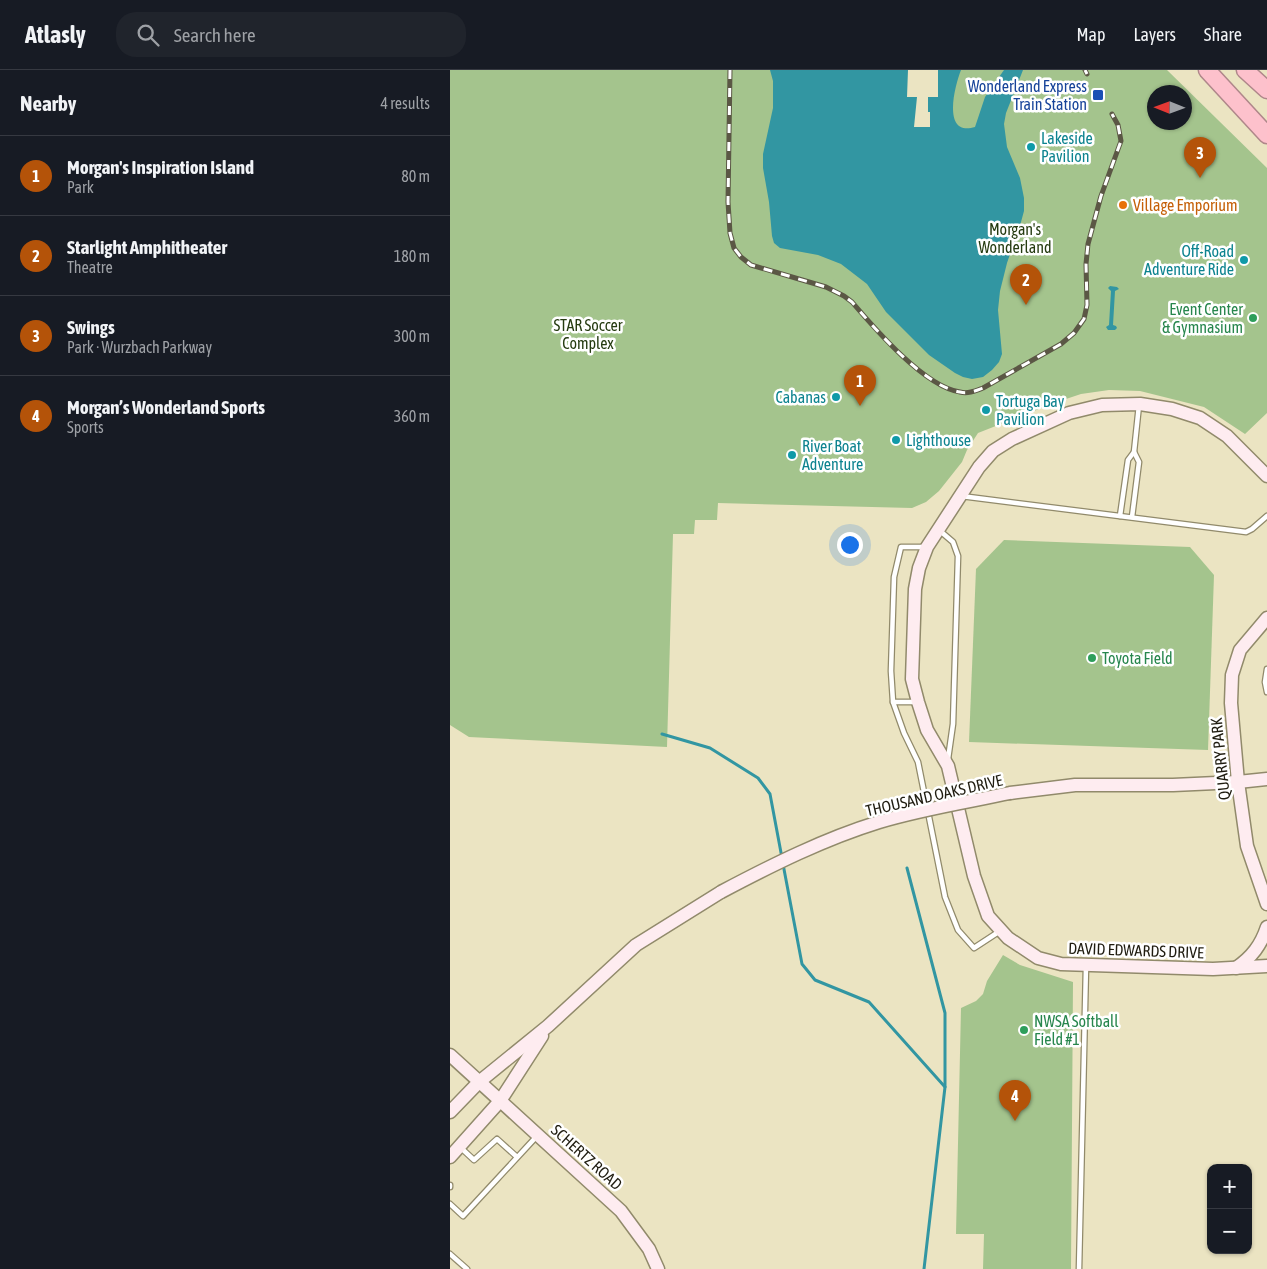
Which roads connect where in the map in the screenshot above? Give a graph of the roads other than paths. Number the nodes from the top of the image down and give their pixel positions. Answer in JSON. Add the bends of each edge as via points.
{"nodes":[{"id":1,"x":1209,"y":70,"type":"edge"},
{"id":2,"x":1245,"y":70,"type":"edge"},
{"id":3,"x":1259,"y":70,"type":"edge"},
{"id":4,"x":1267,"y":76,"type":"edge"},
{"id":5,"x":1267,"y":90,"type":"edge"},
{"id":6,"x":1267,"y":118,"type":"edge"},
{"id":7,"x":1267,"y":135,"type":"edge"},
{"id":8,"x":1140,"y":404,"type":"junction"},
{"id":9,"x":1134,"y":452,"type":"junction"},
{"id":10,"x":1267,"y":476,"type":"edge"},
{"id":11,"x":960,"y":496,"type":"junction"},
{"id":12,"x":1120,"y":516,"type":"junction"},
{"id":13,"x":1267,"y":516,"type":"edge"},
{"id":14,"x":1132,"y":517,"type":"junction"},
{"id":15,"x":938,"y":529,"type":"junction"},
{"id":16,"x":927,"y":547,"type":"junction"},
{"id":17,"x":1267,"y":618,"type":"edge"},
{"id":18,"x":1267,"y":669,"type":"edge"},
{"id":19,"x":1267,"y":692,"type":"edge"},
{"id":20,"x":893,"y":702,"type":"junction"},
{"id":21,"x":918,"y":702,"type":"junction"},
{"id":22,"x":948,"y":766,"type":"junction"},
{"id":23,"x":1267,"y":779,"type":"edge"},
{"id":24,"x":1238,"y":782,"type":"junction"},
{"id":25,"x":1267,"y":904,"type":"edge"},
{"id":26,"x":1267,"y":927,"type":"edge"},
{"id":27,"x":1001,"y":930,"type":"junction"},
{"id":28,"x":1086,"y":965,"type":"junction"},
{"id":29,"x":1267,"y":966,"type":"edge"},
{"id":30,"x":1234,"y":969,"type":"junction"},
{"id":31,"x":548,"y":1026,"type":"junction"},
{"id":32,"x":450,"y":1055,"type":"edge"},
{"id":33,"x":479,"y":1082,"type":"junction"},
{"id":34,"x":500,"y":1101,"type":"junction"},
{"id":35,"x":450,"y":1112,"type":"edge"},
{"id":36,"x":538,"y":1135,"type":"junction"},
{"id":37,"x":460,"y":1146,"type":"junction"},
{"id":38,"x":450,"y":1157,"type":"edge"},
{"id":39,"x":517,"y":1157,"type":"junction"},
{"id":40,"x":450,"y":1204,"type":"edge"},
{"id":41,"x":450,"y":1254,"type":"edge"},
{"id":42,"x":454,"y":1258,"type":"junction"},
{"id":43,"x":450,"y":1263,"type":"edge"},
{"id":44,"x":467,"y":1269,"type":"edge"},
{"id":45,"x":658,"y":1269,"type":"edge"},
{"id":46,"x":1079,"y":1269,"type":"edge"}],
"edges":[{"from":1,"to":6,"type":"highway"},
{"from":1,"to":7,"type":"highway"},
{"from":2,"to":5,"type":"highway"},
{"from":3,"to":4,"type":"highway"},
{"from":8,"to":9,"type":"lane"},
{"from":8,"to":10,"type":"street","name":"DAVID EDWARDS DRIVE","via":[[1200,418],[1227,436]]},
{"from":8,"to":11,"type":"street","name":"DAVID EDWARDS DRIVE","via":[[1102,405],[1069,413],[1012,439],[994,450]]},
{"from":9,"to":12,"type":"lane","via":[[1128,460]]},
{"from":9,"to":14,"type":"lane","via":[[1139,462]]},
{"from":11,"to":12,"type":"lane"},
{"from":11,"to":15,"type":"street","name":"DAVID EDWARDS DRIVE"},
{"from":12,"to":14,"type":"lane"},
{"from":13,"to":14,"type":"lane","via":[[1246,532]]},
{"from":15,"to":16,"type":"street","name":"DAVID EDWARDS DRIVE"},
{"from":15,"to":22,"type":"lane","via":[[954,542],[958,556],[953,724]]},
{"from":16,"to":20,"type":"lane","via":[[900,547],[894,577]]},
{"from":16,"to":21,"type":"street","name":"DAVID EDWARDS DRIVE","via":[[915,589],[912,679]]},
{"from":17,"to":24,"type":"street","name":"QUARRY PARK","via":[[1240,650],[1232,675],[1231,703]]},
{"from":18,"to":19,"type":"lane"},
{"from":20,"to":21,"type":"lane"},
{"from":20,"to":27,"type":"lane","via":[[918,762],[945,897],[958,930],[974,948]]},
{"from":21,"to":22,"type":"street","name":"DAVID EDWARDS DRIVE","via":[[927,730]]},
{"from":22,"to":27,"type":"street","name":"DAVID EDWARDS DRIVE","via":[[974,876],[988,916]]},
{"from":23,"to":24,"type":"street","name":"THOUSAND OAKS DRIVE"},
{"from":24,"to":25,"type":"street","name":"QUARRY PARK","via":[[1247,846]]},
{"from":24,"to":31,"type":"street","name":"THOUSAND OAKS DRIVE","bridge":true,"via":[[1075,785],[1010,793],[878,823],[799,852],[721,892],[636,944]]},
{"from":26,"to":30,"type":"street","via":[[1259,947]]},
{"from":27,"to":28,"type":"street","name":"DAVID EDWARDS DRIVE","via":[[1038,958]]},
{"from":28,"to":30,"type":"street","name":"DAVID EDWARDS DRIVE"},
{"from":28,"to":46,"type":"lane"},
{"from":29,"to":30,"type":"street","name":"DAVID EDWARDS DRIVE"},
{"from":31,"to":33,"type":"street","name":"THOUSAND OAKS DRIVE"},
{"from":31,"to":34,"type":"street","name":"THOUSAND OAKS DRIVE"},
{"from":32,"to":33,"type":"street","name":"SCHERTZ ROAD"},
{"from":33,"to":34,"type":"street","name":"SCHERTZ ROAD"},
{"from":33,"to":35,"type":"street","name":"THOUSAND OAKS DRIVE"},
{"from":34,"to":36,"type":"street","name":"SCHERTZ ROAD"},
{"from":34,"to":37,"type":"street","name":"THOUSAND OAKS DRIVE"},
{"from":36,"to":39,"type":"lane"},
{"from":36,"to":45,"type":"street","name":"SCHERTZ ROAD","via":[[621,1211],[649,1249]]},
{"from":37,"to":38,"type":"street","name":"THOUSAND OAKS DRIVE"},
{"from":37,"to":39,"type":"lane","via":[[474,1160],[496,1139]]},
{"from":39,"to":40,"type":"lane","via":[[463,1216]]},
{"from":41,"to":42,"type":"lane"},
{"from":42,"to":43,"type":"lane"},
{"from":42,"to":44,"type":"lane"}]}
